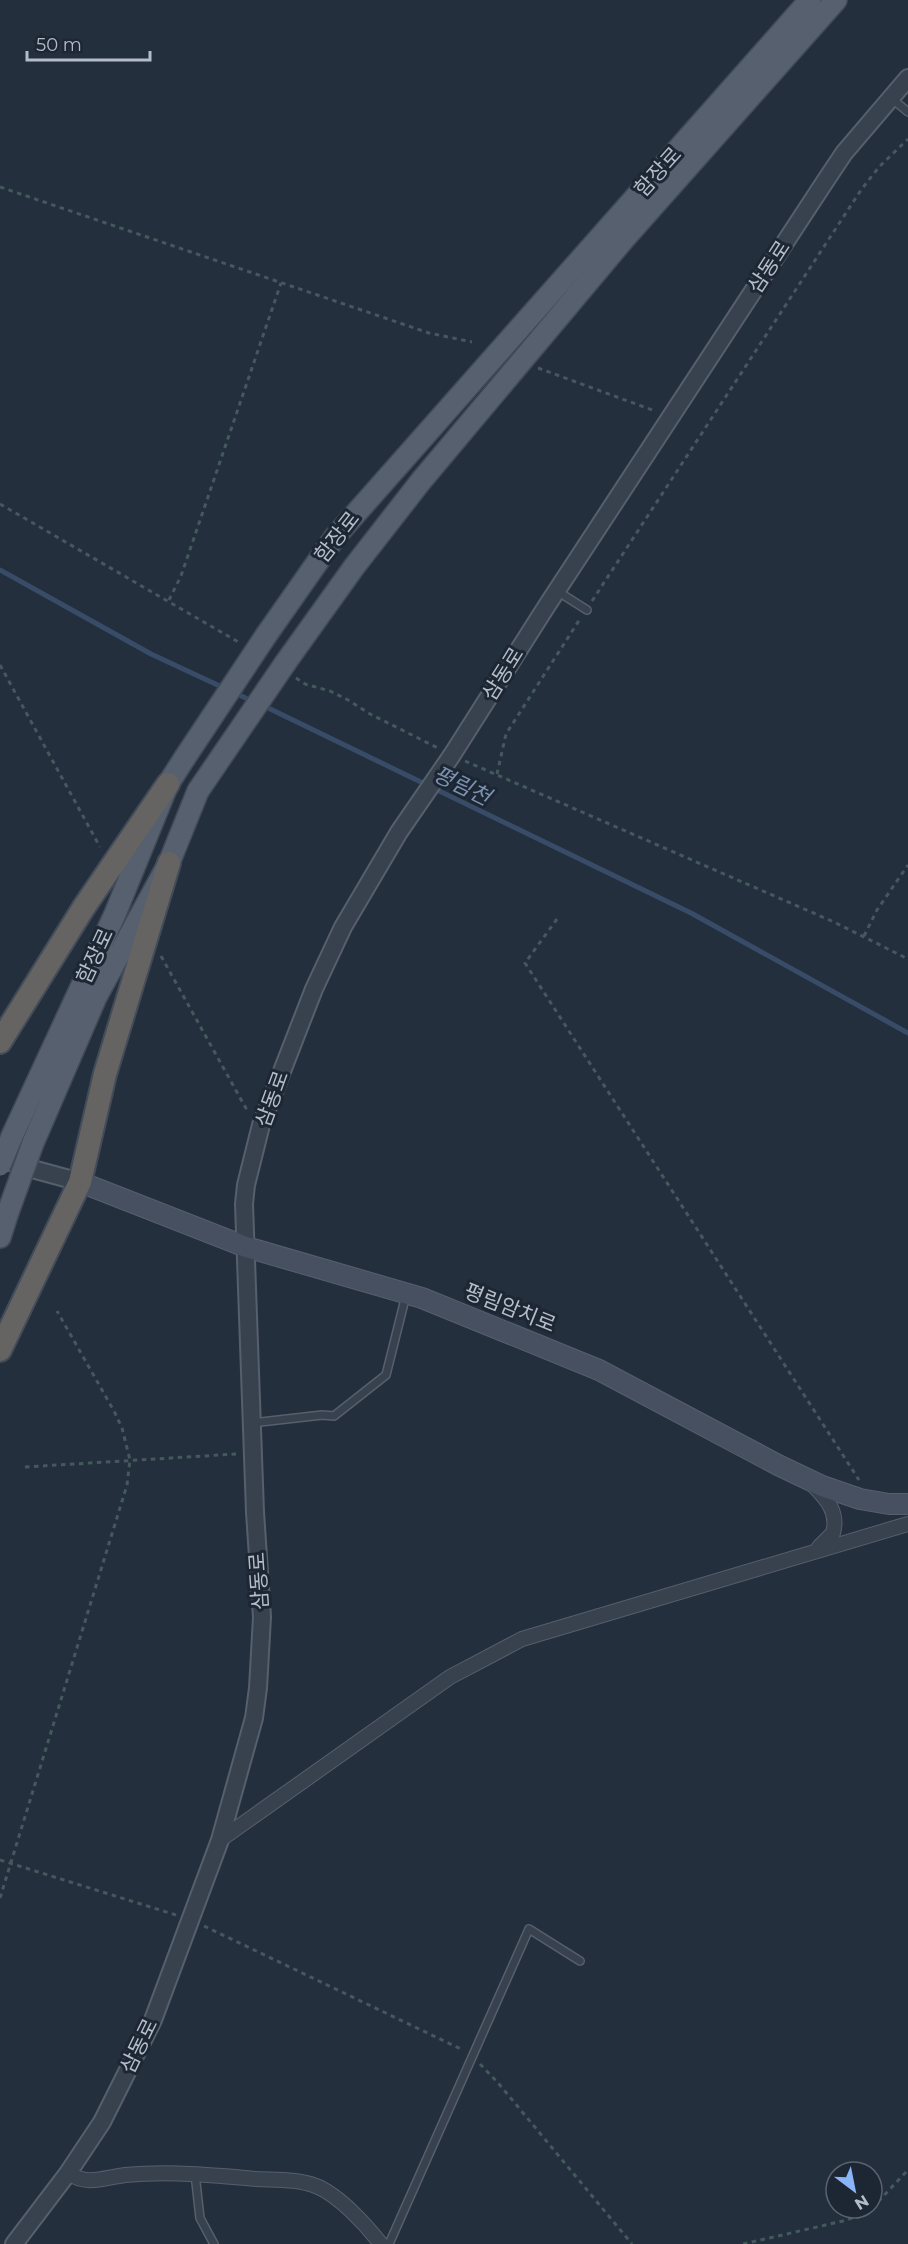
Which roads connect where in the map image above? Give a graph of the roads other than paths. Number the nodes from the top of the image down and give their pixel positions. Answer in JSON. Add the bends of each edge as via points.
{"nodes":[{"id":1,"x":810,"y":0,"type":"edge"},
{"id":2,"x":836,"y":0,"type":"edge"},
{"id":3,"x":908,"y":78,"type":"edge"},
{"id":4,"x":891,"y":98,"type":"junction"},
{"id":5,"x":908,"y":112,"type":"edge"},
{"id":6,"x":557,"y":591,"type":"junction"},
{"id":7,"x":587,"y":610,"type":"road end"},
{"id":8,"x":168,"y":784,"type":"junction"},
{"id":9,"x":169,"y":863,"type":"junction"},
{"id":10,"x":0,"y":1042,"type":"edge"},
{"id":11,"x":0,"y":1158,"type":"edge"},
{"id":12,"x":0,"y":1165,"type":"edge"},
{"id":13,"x":80,"y":1182,"type":"junction"},
{"id":14,"x":0,"y":1237,"type":"edge"},
{"id":15,"x":246,"y":1247,"type":"junction"},
{"id":16,"x":407,"y":1294,"type":"junction"},
{"id":17,"x":0,"y":1350,"type":"edge"},
{"id":18,"x":252,"y":1423,"type":"junction"},
{"id":19,"x":807,"y":1478,"type":"junction"},
{"id":20,"x":908,"y":1504,"type":"edge"},
{"id":21,"x":908,"y":1524,"type":"edge"},
{"id":22,"x":811,"y":1552,"type":"junction"},
{"id":23,"x":220,"y":1840,"type":"junction"},
{"id":24,"x":580,"y":1961,"type":"dead end"},
{"id":25,"x":68,"y":2173,"type":"junction"},
{"id":26,"x":195,"y":2174,"type":"junction"},
{"id":27,"x":14,"y":2244,"type":"edge"},
{"id":28,"x":214,"y":2244,"type":"edge"},
{"id":29,"x":381,"y":2244,"type":"edge"},
{"id":30,"x":389,"y":2244,"type":"edge"}],
"edges":[{"from":1,"to":8,"type":"main road","name":"함장로","bridge":true,"via":[[335,537]]},
{"from":2,"to":9,"type":"main road","name":"함장로","bridge":true,"via":[[624,239],[354,567],[198,791]]},
{"from":3,"to":4,"type":"street","name":"삼동로"},
{"from":4,"to":5,"type":"lane"},
{"from":4,"to":6,"type":"street","name":"삼동로","via":[[844,153]]},
{"from":6,"to":7,"type":"lane"},
{"from":6,"to":15,"type":"street","name":"삼동로","via":[[399,832],[343,927],[314,989],[261,1125],[245,1195]]},
{"from":8,"to":10,"type":"highway"},
{"from":8,"to":12,"type":"main road","name":"함장로","bridge":true,"via":[[115,914]]},
{"from":9,"to":13,"type":"highway","via":[[105,1074]]},
{"from":9,"to":14,"type":"main road","name":"함장로","bridge":true,"via":[[96,997],[33,1143]]},
{"from":11,"to":13,"type":"street"},
{"from":13,"to":15,"type":"main road","name":"평림암치로"},
{"from":13,"to":17,"type":"highway"},
{"from":15,"to":16,"type":"main road","name":"평림암치로"},
{"from":15,"to":18,"type":"street","name":"삼동로"},
{"from":16,"to":18,"type":"lane","via":[[386,1375],[334,1416]]},
{"from":16,"to":19,"type":"main road","name":"평림암치로","via":[[599,1370]]},
{"from":18,"to":23,"type":"street","name":"삼동로","via":[[262,1617],[258,1688],[247,1747]]},
{"from":19,"to":20,"type":"main road","name":"평림암치로","via":[[860,1499]]},
{"from":19,"to":22,"type":"street","via":[[825,1498],[835,1528],[830,1539]]},
{"from":21,"to":22,"type":"street"},
{"from":22,"to":23,"type":"street","via":[[522,1638],[450,1677]]},
{"from":23,"to":25,"type":"street","name":"삼동로","via":[[153,2020],[102,2122]]},
{"from":24,"to":30,"type":"lane","via":[[530,1929]]},
{"from":25,"to":26,"type":"street","via":[[86,2181],[124,2175]]},
{"from":25,"to":27,"type":"street","name":"삼동로"},
{"from":26,"to":28,"type":"lane","via":[[200,2218]]},
{"from":26,"to":29,"type":"street","via":[[292,2181],[318,2187],[346,2208]]}]}
